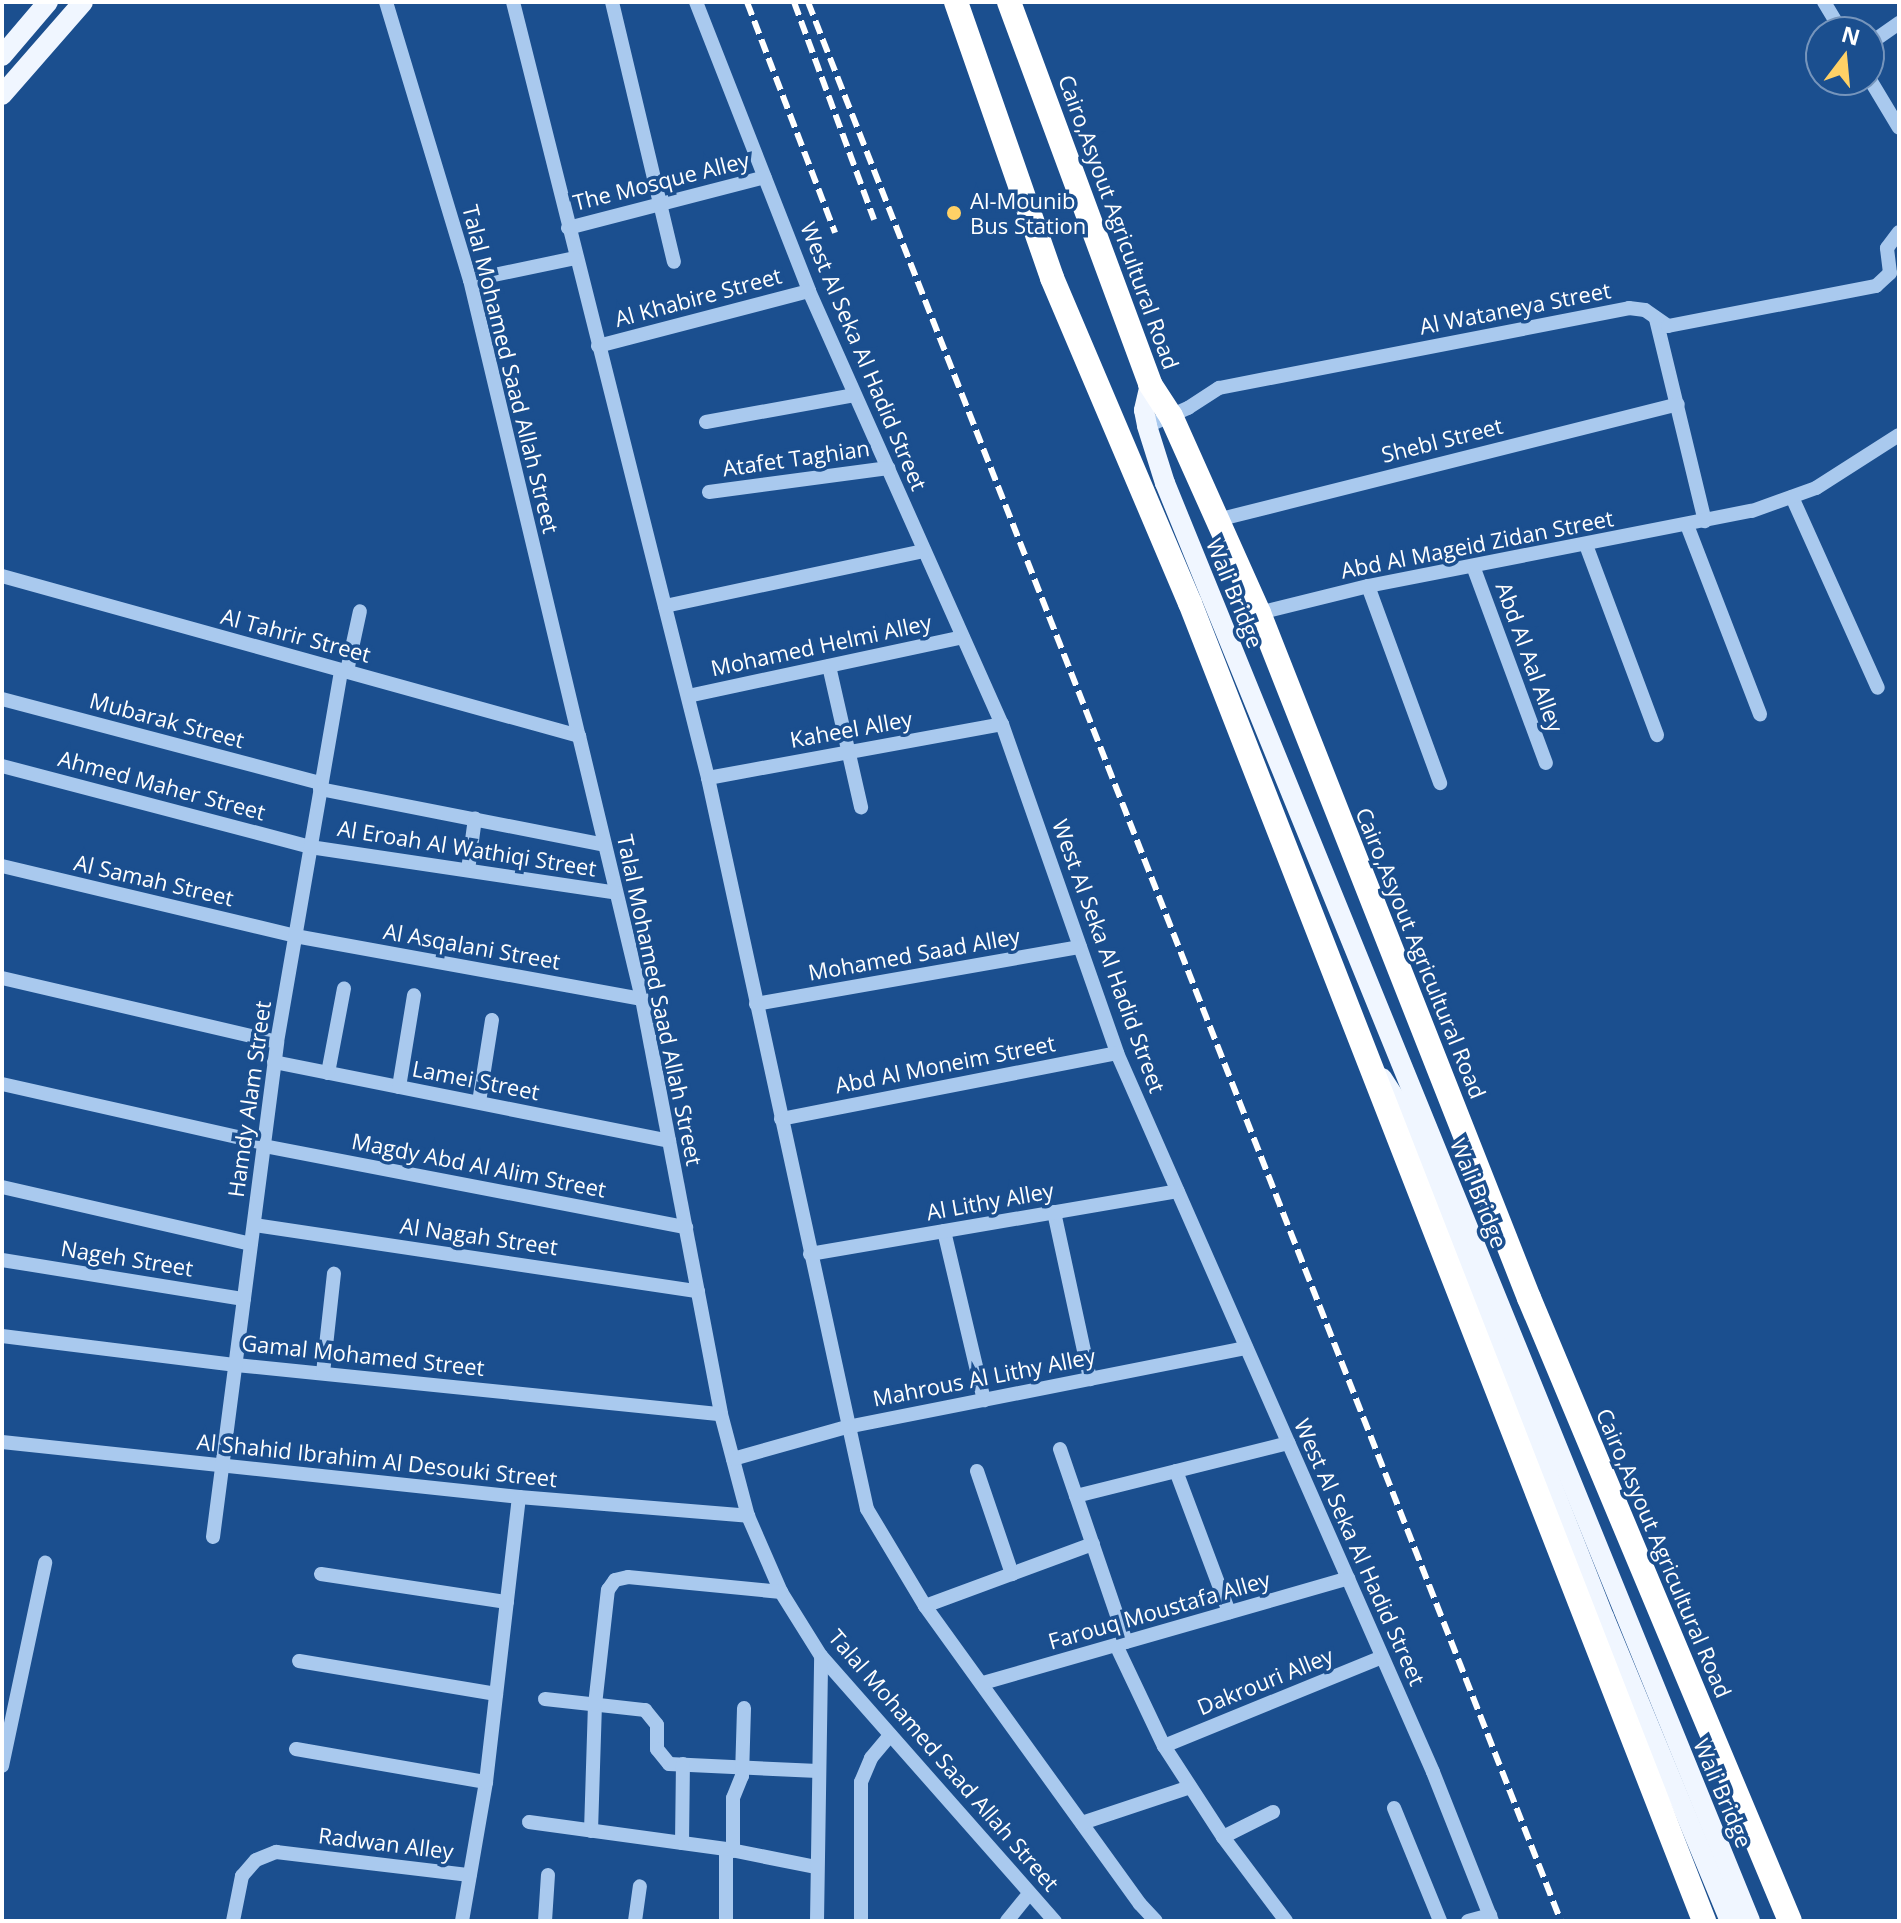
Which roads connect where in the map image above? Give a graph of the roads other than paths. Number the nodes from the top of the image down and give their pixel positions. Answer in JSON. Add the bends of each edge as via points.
{"nodes":[{"id":1,"x":83,"y":2,"type":"edge"},
{"id":2,"x":386,"y":2,"type":"edge"},
{"id":3,"x":513,"y":2,"type":"edge"},
{"id":4,"x":612,"y":2,"type":"edge"},
{"id":5,"x":696,"y":2,"type":"edge"},
{"id":6,"x":956,"y":2,"type":"edge"},
{"id":7,"x":1009,"y":2,"type":"edge"},
{"id":8,"x":45,"y":3,"type":"edge"},
{"id":9,"x":2,"y":56,"type":"edge"},
{"id":10,"x":2,"y":95,"type":"edge"},
{"id":11,"x":1880,"y":96,"type":"edge"},
{"id":12,"x":1899,"y":128,"type":"edge"},
{"id":13,"x":765,"y":177,"type":"junction"},
{"id":14,"x":659,"y":204,"type":"junction"},
{"id":15,"x":568,"y":228,"type":"junction"},
{"id":16,"x":1899,"y":232,"type":"edge"},
{"id":17,"x":575,"y":258,"type":"junction"},
{"id":18,"x":674,"y":262,"type":"dead end"},
{"id":19,"x":470,"y":280,"type":"junction"},
{"id":20,"x":809,"y":291,"type":"junction"},
{"id":21,"x":1656,"y":319,"type":"junction"},
{"id":22,"x":598,"y":346,"type":"junction"},
{"id":23,"x":1150,"y":384,"type":"junction"},
{"id":24,"x":855,"y":395,"type":"junction"},
{"id":25,"x":1678,"y":404,"type":"junction"},
{"id":26,"x":1171,"y":416,"type":"junction"},
{"id":27,"x":706,"y":422,"type":"dead end"},
{"id":28,"x":1147,"y":426,"type":"junction"},
{"id":29,"x":1899,"y":435,"type":"edge"},
{"id":30,"x":888,"y":468,"type":"junction"},
{"id":31,"x":709,"y":492,"type":"dead end"},
{"id":32,"x":1792,"y":497,"type":"junction"},
{"id":33,"x":1217,"y":520,"type":"junction"},
{"id":34,"x":1705,"y":521,"type":"junction"},
{"id":35,"x":1687,"y":525,"type":"junction"},
{"id":36,"x":1586,"y":545,"type":"junction"},
{"id":37,"x":924,"y":551,"type":"junction"},
{"id":38,"x":1473,"y":566,"type":"junction"},
{"id":39,"x":2,"y":576,"type":"edge"},
{"id":40,"x":1368,"y":586,"type":"junction"},
{"id":41,"x":665,"y":606,"type":"junction"},
{"id":42,"x":360,"y":611,"type":"dead end"},
{"id":43,"x":1259,"y":613,"type":"junction"},
{"id":44,"x":963,"y":637,"type":"junction"},
{"id":45,"x":829,"y":666,"type":"junction"},
{"id":46,"x":344,"y":670,"type":"junction"},
{"id":47,"x":1878,"y":688,"type":"dead end"},
{"id":48,"x":688,"y":696,"type":"junction"},
{"id":49,"x":2,"y":699,"type":"edge"},
{"id":50,"x":1760,"y":714,"type":"dead end"},
{"id":51,"x":1002,"y":724,"type":"junction"},
{"id":52,"x":1657,"y":735,"type":"dead end"},
{"id":53,"x":579,"y":736,"type":"junction"},
{"id":54,"x":848,"y":752,"type":"junction"},
{"id":55,"x":1546,"y":763,"type":"dead end"},
{"id":56,"x":2,"y":766,"type":"edge"},
{"id":57,"x":708,"y":778,"type":"junction"},
{"id":58,"x":1440,"y":783,"type":"dead end"},
{"id":59,"x":321,"y":786,"type":"junction"},
{"id":60,"x":861,"y":807,"type":"dead end"},
{"id":61,"x":475,"y":818,"type":"junction"},
{"id":62,"x":605,"y":845,"type":"junction"},
{"id":63,"x":310,"y":847,"type":"junction"},
{"id":64,"x":2,"y":866,"type":"edge"},
{"id":65,"x":468,"y":870,"type":"junction"},
{"id":66,"x":616,"y":893,"type":"junction"},
{"id":67,"x":295,"y":936,"type":"junction"},
{"id":68,"x":1080,"y":947,"type":"junction"},
{"id":69,"x":2,"y":978,"type":"edge"},
{"id":70,"x":344,"y":988,"type":"dead end"},
{"id":71,"x":414,"y":995,"type":"dead end"},
{"id":72,"x":642,"y":999,"type":"junction"},
{"id":73,"x":756,"y":1004,"type":"junction"},
{"id":74,"x":492,"y":1020,"type":"dead end"},
{"id":75,"x":277,"y":1042,"type":"junction"},
{"id":76,"x":1117,"y":1053,"type":"junction"},
{"id":77,"x":1367,"y":1054,"type":"junction"},
{"id":78,"x":274,"y":1062,"type":"junction"},
{"id":79,"x":328,"y":1073,"type":"junction"},
{"id":80,"x":2,"y":1084,"type":"edge"},
{"id":81,"x":399,"y":1087,"type":"junction"},
{"id":82,"x":479,"y":1102,"type":"junction"},
{"id":83,"x":781,"y":1119,"type":"junction"},
{"id":84,"x":669,"y":1141,"type":"junction"},
{"id":85,"x":264,"y":1145,"type":"junction"},
{"id":86,"x":2,"y":1187,"type":"edge"},
{"id":87,"x":1178,"y":1191,"type":"junction"},
{"id":88,"x":1054,"y":1212,"type":"junction"},
{"id":89,"x":254,"y":1225,"type":"junction"},
{"id":90,"x":686,"y":1227,"type":"junction"},
{"id":91,"x":944,"y":1231,"type":"junction"},
{"id":92,"x":251,"y":1244,"type":"junction"},
{"id":93,"x":810,"y":1254,"type":"junction"},
{"id":94,"x":2,"y":1260,"type":"edge"},
{"id":95,"x":334,"y":1274,"type":"dead end"},
{"id":96,"x":698,"y":1291,"type":"junction"},
{"id":97,"x":244,"y":1299,"type":"junction"},
{"id":98,"x":2,"y":1336,"type":"edge"},
{"id":99,"x":1246,"y":1348,"type":"junction"},
{"id":100,"x":236,"y":1365,"type":"junction"},
{"id":101,"x":323,"y":1373,"type":"junction"},
{"id":102,"x":1090,"y":1379,"type":"junction"},
{"id":103,"x":984,"y":1400,"type":"junction"},
{"id":104,"x":721,"y":1414,"type":"junction"},
{"id":105,"x":847,"y":1427,"type":"junction"},
{"id":106,"x":2,"y":1442,"type":"edge"},
{"id":107,"x":1288,"y":1443,"type":"junction"},
{"id":108,"x":1060,"y":1449,"type":"dead end"},
{"id":109,"x":733,"y":1459,"type":"junction"},
{"id":110,"x":223,"y":1467,"type":"junction"},
{"id":111,"x":977,"y":1471,"type":"dead end"},
{"id":112,"x":1176,"y":1471,"type":"junction"},
{"id":113,"x":1076,"y":1496,"type":"junction"},
{"id":114,"x":519,"y":1497,"type":"junction"},
{"id":115,"x":748,"y":1516,"type":"junction"},
{"id":116,"x":213,"y":1537,"type":"dead end"},
{"id":117,"x":1093,"y":1544,"type":"junction"},
{"id":118,"x":45,"y":1563,"type":"dead end"},
{"id":119,"x":321,"y":1574,"type":"dead end"},
{"id":120,"x":1012,"y":1574,"type":"junction"},
{"id":121,"x":1348,"y":1578,"type":"junction"},
{"id":122,"x":781,"y":1592,"type":"junction"},
{"id":123,"x":507,"y":1602,"type":"junction"},
{"id":124,"x":925,"y":1606,"type":"junction"},
{"id":125,"x":1229,"y":1612,"type":"junction"},
{"id":126,"x":1121,"y":1643,"type":"junction"},
{"id":127,"x":821,"y":1656,"type":"junction"},
{"id":128,"x":1382,"y":1657,"type":"junction"},
{"id":129,"x":299,"y":1661,"type":"dead end"},
{"id":130,"x":983,"y":1683,"type":"junction"},
{"id":131,"x":496,"y":1694,"type":"junction"},
{"id":132,"x":545,"y":1699,"type":"dead end"},
{"id":133,"x":595,"y":1705,"type":"junction"},
{"id":134,"x":744,"y":1708,"type":"dead end"},
{"id":135,"x":890,"y":1735,"type":"junction"},
{"id":136,"x":1164,"y":1746,"type":"junction"},
{"id":137,"x":296,"y":1749,"type":"dead end"},
{"id":138,"x":683,"y":1764,"type":"junction"},
{"id":139,"x":2,"y":1766,"type":"edge"},
{"id":140,"x":743,"y":1767,"type":"junction"},
{"id":141,"x":818,"y":1771,"type":"junction"},
{"id":142,"x":486,"y":1782,"type":"junction"},
{"id":143,"x":1190,"y":1787,"type":"junction"},
{"id":144,"x":1394,"y":1808,"type":"dead end"},
{"id":145,"x":1273,"y":1812,"type":"dead end"},
{"id":146,"x":529,"y":1822,"type":"dead end"},
{"id":147,"x":1082,"y":1823,"type":"junction"},
{"id":148,"x":591,"y":1831,"type":"junction"},
{"id":149,"x":1223,"y":1837,"type":"junction"},
{"id":150,"x":682,"y":1843,"type":"junction"},
{"id":151,"x":730,"y":1850,"type":"junction"},
{"id":152,"x":815,"y":1867,"type":"junction"},
{"id":153,"x":470,"y":1875,"type":"junction"},
{"id":154,"x":548,"y":1875,"type":"dead end"},
{"id":155,"x":640,"y":1886,"type":"dead end"},
{"id":156,"x":1028,"y":1895,"type":"junction"},
{"id":157,"x":1491,"y":1918,"type":"edge"},
{"id":158,"x":233,"y":1921,"type":"edge"},
{"id":159,"x":462,"y":1921,"type":"edge"},
{"id":160,"x":545,"y":1921,"type":"edge"},
{"id":161,"x":635,"y":1921,"type":"edge"},
{"id":162,"x":726,"y":1921,"type":"edge"},
{"id":163,"x":817,"y":1921,"type":"edge"},
{"id":164,"x":861,"y":1921,"type":"edge"},
{"id":165,"x":1007,"y":1921,"type":"edge"},
{"id":166,"x":1055,"y":1921,"type":"edge"},
{"id":167,"x":1156,"y":1921,"type":"edge"},
{"id":168,"x":1286,"y":1921,"type":"edge"},
{"id":169,"x":1440,"y":1921,"type":"edge"},
{"id":170,"x":1468,"y":1921,"type":"edge"},
{"id":171,"x":1704,"y":1921,"type":"edge"},
{"id":172,"x":1730,"y":1921,"type":"edge"},
{"id":173,"x":1750,"y":1921,"type":"edge"},
{"id":174,"x":1790,"y":1921,"type":"edge"}],
"edges":[{"from":1,"to":10,"type":"main road"},
{"from":2,"to":19,"type":"street","name":"Talal Mohamed Saad Allah Street"},
{"from":3,"to":15,"type":"street"},
{"from":4,"to":14,"type":"street"},
{"from":5,"to":13,"type":"street","name":"West Al Seka Al Hadid Street"},
{"from":6,"to":77,"type":"highway","via":[[1052,278],[1190,603]]},
{"from":7,"to":23,"type":"highway","name":"Cairo,Asyout Agricultural Road"},
{"from":8,"to":9,"type":"main road"},
{"from":11,"to":12,"type":"street"},
{"from":13,"to":14,"type":"street","name":"The Mosque Alley"},
{"from":13,"to":20,"type":"street","name":"West Al Seka Al Hadid Street"},
{"from":14,"to":15,"type":"street","name":"The Mosque Alley"},
{"from":14,"to":18,"type":"street"},
{"from":15,"to":17,"type":"street"},
{"from":16,"to":21,"type":"street","name":"Al Wataneya Street","via":[[1887,248],[1890,273],[1876,286],[1668,326]]},
{"from":17,"to":19,"type":"street"},
{"from":17,"to":22,"type":"street"},
{"from":19,"to":53,"type":"street","name":"Talal Mohamed Saad Allah Street"},
{"from":20,"to":22,"type":"street","name":"Al Khabire Street"},
{"from":20,"to":24,"type":"street","name":"West Al Seka Al Hadid Street"},
{"from":21,"to":25,"type":"street"},
{"from":21,"to":26,"type":"street","name":"Al Wataneya Street","via":[[1645,310],[1629,308],[1219,388]]},
{"from":22,"to":41,"type":"street"},
{"from":23,"to":26,"type":"highway","name":"Cairo,Asyout Agricultural Road"},
{"from":23,"to":28,"type":"main road","via":[[1144,410]]},
{"from":24,"to":27,"type":"street"},
{"from":24,"to":30,"type":"street","name":"West Al Seka Al Hadid Street"},
{"from":25,"to":33,"type":"street","name":"Shebl Street"},
{"from":25,"to":34,"type":"street"},
{"from":26,"to":28,"type":"street","name":"Al Wataneya Street"},
{"from":26,"to":33,"type":"highway","name":"Cairo,Asyout Agricultural Road"},
{"from":28,"to":173,"type":"main road","name":"Wali Bridge","via":[[1165,483]]},
{"from":29,"to":32,"type":"street","name":"Abd Al Mageid Zidan Street","via":[[1816,488]]},
{"from":30,"to":31,"type":"street","name":"Atafet Taghian"},
{"from":30,"to":37,"type":"street","name":"West Al Seka Al Hadid Street"},
{"from":32,"to":34,"type":"street","name":"Abd Al Mageid Zidan Street"},
{"from":32,"to":47,"type":"street"},
{"from":33,"to":43,"type":"highway","name":"Cairo,Asyout Agricultural Road"},
{"from":34,"to":35,"type":"street","name":"Abd Al Mageid Zidan Street"},
{"from":35,"to":36,"type":"street","name":"Abd Al Mageid Zidan Street"},
{"from":35,"to":50,"type":"street"},
{"from":36,"to":38,"type":"street","name":"Abd Al Mageid Zidan Street"},
{"from":36,"to":52,"type":"street"},
{"from":37,"to":41,"type":"street"},
{"from":37,"to":44,"type":"street","name":"West Al Seka Al Hadid Street"},
{"from":38,"to":40,"type":"street","name":"Abd Al Mageid Zidan Street"},
{"from":38,"to":55,"type":"street","name":"Abd Al Aal Alley"},
{"from":39,"to":46,"type":"street","name":"Al Tahrir Street"},
{"from":40,"to":43,"type":"street","name":"Abd Al Mageid Zidan Street"},
{"from":40,"to":58,"type":"street"},
{"from":41,"to":48,"type":"street"},
{"from":42,"to":46,"type":"street","name":"Hamdy Alam Street"},
{"from":43,"to":174,"type":"highway","name":"Cairo,Asyout Agricultural Road","via":[[1529,1298]]},
{"from":44,"to":45,"type":"street","name":"Mohamed Helmi Alley"},
{"from":44,"to":51,"type":"street","name":"West Al Seka Al Hadid Street"},
{"from":45,"to":48,"type":"street","name":"Mohamed Helmi Alley"},
{"from":45,"to":54,"type":"street"},
{"from":46,"to":53,"type":"street","name":"Al Tahrir Street"},
{"from":46,"to":59,"type":"street","name":"Hamdy Alam Street"},
{"from":48,"to":57,"type":"street"},
{"from":49,"to":59,"type":"street","name":"Mubarak Street"},
{"from":51,"to":54,"type":"street","name":"Kaheel Alley"},
{"from":51,"to":68,"type":"street","name":"West Al Seka Al Hadid Street"},
{"from":53,"to":62,"type":"street","name":"Talal Mohamed Saad Allah Street"},
{"from":54,"to":57,"type":"street","name":"Kaheel Alley"},
{"from":54,"to":60,"type":"street"},
{"from":56,"to":63,"type":"street","name":"Ahmed Maher Street"},
{"from":57,"to":73,"type":"street"},
{"from":59,"to":61,"type":"street","name":"Mubarak Street"},
{"from":59,"to":63,"type":"street","name":"Hamdy Alam Street"},
{"from":61,"to":62,"type":"street","name":"Mubarak Street"},
{"from":61,"to":65,"type":"street"},
{"from":62,"to":66,"type":"street","name":"Talal Mohamed Saad Allah Street"},
{"from":63,"to":65,"type":"street","name":"Al Eroah Al Wathiqi Street"},
{"from":63,"to":67,"type":"street","name":"Hamdy Alam Street"},
{"from":64,"to":67,"type":"street","name":"Al Samah Street"},
{"from":65,"to":66,"type":"street","name":"Al Eroah Al Wathiqi Street"},
{"from":66,"to":72,"type":"street","name":"Talal Mohamed Saad Allah Street"},
{"from":67,"to":72,"type":"street","name":"Al Asqalani Street"},
{"from":67,"to":75,"type":"street","name":"Hamdy Alam Street"},
{"from":68,"to":73,"type":"street","name":"Mohamed Saad Alley"},
{"from":68,"to":76,"type":"street","name":"West Al Seka Al Hadid Street"},
{"from":69,"to":75,"type":"street"},
{"from":70,"to":79,"type":"street"},
{"from":71,"to":81,"type":"street"},
{"from":72,"to":84,"type":"street","name":"Talal Mohamed Saad Allah Street"},
{"from":73,"to":83,"type":"street"},
{"from":74,"to":82,"type":"street"},
{"from":75,"to":78,"type":"street","name":"Hamdy Alam Street"},
{"from":76,"to":83,"type":"street","name":"Abd Al Moneim Street"},
{"from":76,"to":87,"type":"street","name":"West Al Seka Al Hadid Street"},
{"from":77,"to":171,"type":"highway"},
{"from":77,"to":172,"type":"main road","name":"Wali Bridge","via":[[1398,1103],[1440,1201]]},
{"from":78,"to":79,"type":"street","name":"Lamei Street"},
{"from":78,"to":85,"type":"street","name":"Hamdy Alam Street"},
{"from":79,"to":81,"type":"street","name":"Lamei Street"},
{"from":80,"to":85,"type":"street","name":"Magdy Abd Al Alim Street"},
{"from":81,"to":82,"type":"street","name":"Lamei Street"},
{"from":82,"to":84,"type":"street","name":"Lamei Street"},
{"from":83,"to":93,"type":"street"},
{"from":84,"to":90,"type":"street","name":"Talal Mohamed Saad Allah Street"},
{"from":85,"to":89,"type":"street","name":"Hamdy Alam Street"},
{"from":85,"to":90,"type":"street","name":"Magdy Abd Al Alim Street"},
{"from":86,"to":92,"type":"street"},
{"from":87,"to":88,"type":"street","name":"Al Lithy Alley"},
{"from":87,"to":99,"type":"street","name":"West Al Seka Al Hadid Street"},
{"from":88,"to":91,"type":"street","name":"Al Lithy Alley"},
{"from":88,"to":102,"type":"street"},
{"from":89,"to":92,"type":"street","name":"Hamdy Alam Street"},
{"from":89,"to":96,"type":"street","name":"Al Nagah Street"},
{"from":90,"to":96,"type":"street","name":"Talal Mohamed Saad Allah Street"},
{"from":91,"to":93,"type":"street","name":"Al Lithy Alley"},
{"from":91,"to":103,"type":"street"},
{"from":92,"to":97,"type":"street","name":"Hamdy Alam Street"},
{"from":93,"to":105,"type":"street"},
{"from":94,"to":97,"type":"street","name":"Nageh Street"},
{"from":95,"to":101,"type":"street"},
{"from":96,"to":104,"type":"street","name":"Talal Mohamed Saad Allah Street"},
{"from":97,"to":100,"type":"street","name":"Hamdy Alam Street"},
{"from":98,"to":100,"type":"street","name":"Gamal Mohamed Street"},
{"from":99,"to":102,"type":"street","name":"Mahrous Al Lithy Alley"},
{"from":99,"to":107,"type":"street","name":"West Al Seka Al Hadid Street"},
{"from":100,"to":101,"type":"street","name":"Gamal Mohamed Street"},
{"from":100,"to":110,"type":"street","name":"Hamdy Alam Street"},
{"from":101,"to":104,"type":"street","name":"Gamal Mohamed Street"},
{"from":102,"to":103,"type":"street","name":"Mahrous Al Lithy Alley"},
{"from":103,"to":105,"type":"street","name":"Mahrous Al Lithy Alley"},
{"from":104,"to":109,"type":"street","name":"Talal Mohamed Saad Allah Street"},
{"from":105,"to":109,"type":"street","name":"Mahrous Al Lithy Alley"},
{"from":105,"to":124,"type":"street","via":[[867,1509]]},
{"from":106,"to":110,"type":"street","name":"Al Shahid Ibrahim Al Desouki Street"},
{"from":107,"to":112,"type":"street"},
{"from":107,"to":121,"type":"street","name":"West Al Seka Al Hadid Street"},
{"from":108,"to":113,"type":"street"},
{"from":109,"to":115,"type":"street","name":"Talal Mohamed Saad Allah Street"},
{"from":110,"to":114,"type":"street","name":"Al Shahid Ibrahim Al Desouki Street"},
{"from":110,"to":116,"type":"street","name":"Hamdy Alam Street"},
{"from":111,"to":120,"type":"street"},
{"from":112,"to":113,"type":"street"},
{"from":112,"to":125,"type":"street"},
{"from":113,"to":117,"type":"street"},
{"from":114,"to":115,"type":"street","name":"Al Shahid Ibrahim Al Desouki Street"},
{"from":114,"to":123,"type":"street"},
{"from":115,"to":122,"type":"street","name":"Talal Mohamed Saad Allah Street"},
{"from":117,"to":120,"type":"street"},
{"from":117,"to":126,"type":"street"},
{"from":118,"to":139,"type":"street"},
{"from":119,"to":123,"type":"street"},
{"from":120,"to":124,"type":"street"},
{"from":121,"to":125,"type":"street","name":"Farouq Moustafa Alley"},
{"from":121,"to":128,"type":"street","name":"West Al Seka Al Hadid Street"},
{"from":122,"to":127,"type":"street","name":"Talal Mohamed Saad Allah Street"},
{"from":122,"to":133,"type":"street","via":[[615,1580],[608,1590]]},
{"from":123,"to":131,"type":"street"},
{"from":124,"to":130,"type":"street"},
{"from":125,"to":126,"type":"street","name":"Farouq Moustafa Alley"},
{"from":126,"to":130,"type":"street","name":"Farouq Moustafa Alley"},
{"from":126,"to":136,"type":"street"},
{"from":127,"to":135,"type":"street","name":"Talal Mohamed Saad Allah Street"},
{"from":127,"to":141,"type":"street"},
{"from":128,"to":136,"type":"street","name":"Dakrouri Alley"},
{"from":128,"to":157,"type":"street","name":"West Al Seka Al Hadid Street"},
{"from":129,"to":131,"type":"street"},
{"from":130,"to":147,"type":"street"},
{"from":131,"to":142,"type":"street"},
{"from":132,"to":133,"type":"street"},
{"from":133,"to":138,"type":"street","via":[[645,1710],[657,1725],[661,1758]]},
{"from":133,"to":148,"type":"street"},
{"from":134,"to":140,"type":"street"},
{"from":135,"to":156,"type":"street","name":"Talal Mohamed Saad Allah Street"},
{"from":135,"to":164,"type":"street","via":[[871,1758],[861,1782]]},
{"from":136,"to":143,"type":"street"},
{"from":137,"to":142,"type":"street"},
{"from":138,"to":140,"type":"street"},
{"from":138,"to":150,"type":"street"},
{"from":140,"to":141,"type":"street"},
{"from":140,"to":151,"type":"street","via":[[733,1798]]},
{"from":141,"to":152,"type":"street"},
{"from":142,"to":153,"type":"street"},
{"from":143,"to":147,"type":"street"},
{"from":143,"to":149,"type":"street"},
{"from":144,"to":169,"type":"street"},
{"from":145,"to":149,"type":"street"},
{"from":146,"to":148,"type":"street"},
{"from":147,"to":167,"type":"street"},
{"from":148,"to":150,"type":"street"},
{"from":149,"to":168,"type":"street"},
{"from":150,"to":151,"type":"street"},
{"from":151,"to":152,"type":"street"},
{"from":151,"to":162,"type":"street"},
{"from":152,"to":163,"type":"street"},
{"from":153,"to":158,"type":"street","name":"Radwan Alley","via":[[276,1852],[256,1860],[242,1876]]},
{"from":153,"to":159,"type":"street"},
{"from":154,"to":160,"type":"street"},
{"from":155,"to":161,"type":"street"},
{"from":156,"to":165,"type":"street"},
{"from":156,"to":166,"type":"street","name":"Talal Mohamed Saad Allah Street"},
{"from":157,"to":170,"type":"street"}]}
